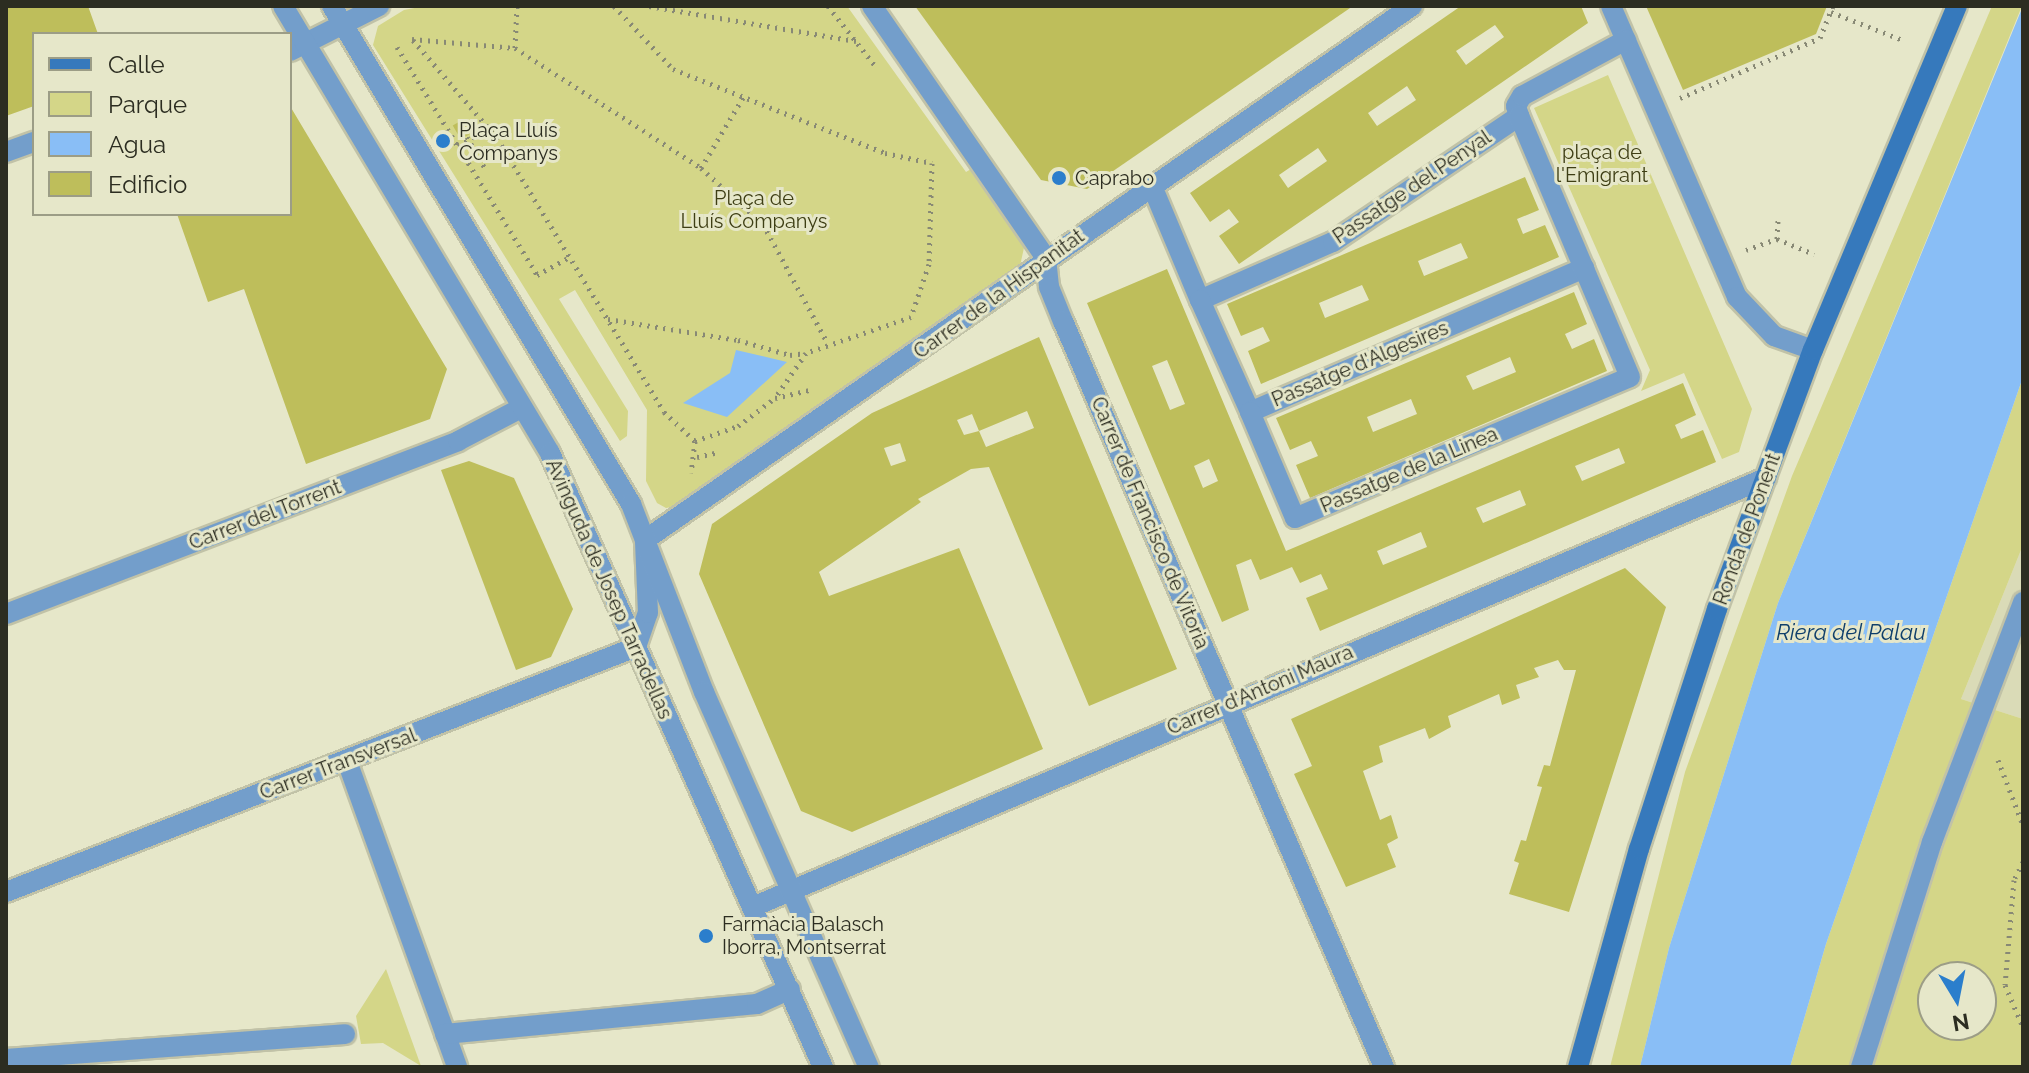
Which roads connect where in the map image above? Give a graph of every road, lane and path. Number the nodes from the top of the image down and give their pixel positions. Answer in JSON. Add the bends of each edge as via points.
{"nodes":[{"id":1,"x":283,"y":6,"type":"edge"},
{"id":2,"x":332,"y":6,"type":"edge"},
{"id":3,"x":379,"y":6,"type":"edge"},
{"id":4,"x":517,"y":6,"type":"edge"},
{"id":5,"x":614,"y":6,"type":"edge"},
{"id":6,"x":649,"y":6,"type":"edge"},
{"id":7,"x":872,"y":6,"type":"edge"},
{"id":8,"x":1412,"y":6,"type":"edge"},
{"id":9,"x":1611,"y":6,"type":"edge"},
{"id":10,"x":1957,"y":6,"type":"edge"},
{"id":11,"x":1832,"y":9,"type":"edge"},
{"id":12,"x":345,"y":26,"type":"junction"},
{"id":13,"x":1626,"y":40,"type":"junction"},
{"id":14,"x":1903,"y":40,"type":"dead end"},
{"id":15,"x":856,"y":41,"type":"dead end"},
{"id":16,"x":397,"y":47,"type":"dead end"},
{"id":17,"x":299,"y":48,"type":"edge"},
{"id":18,"x":515,"y":48,"type":"junction"},
{"id":19,"x":744,"y":96,"type":"junction"},
{"id":20,"x":1680,"y":98,"type":"dead end"},
{"id":21,"x":1519,"y":116,"type":"junction"},
{"id":22,"x":488,"y":128,"type":"junction"},
{"id":23,"x":463,"y":130,"type":"dead end"},
{"id":24,"x":468,"y":140,"type":"junction"},
{"id":25,"x":32,"y":143,"type":"edge"},
{"id":26,"x":458,"y":146,"type":"junction"},
{"id":27,"x":6,"y":152,"type":"edge"},
{"id":28,"x":938,"y":158,"type":"dead end"},
{"id":29,"x":932,"y":163,"type":"junction"},
{"id":30,"x":701,"y":168,"type":"junction"},
{"id":31,"x":486,"y":170,"type":"dead end"},
{"id":32,"x":1152,"y":186,"type":"junction"},
{"id":33,"x":1778,"y":220,"type":"dead end"},
{"id":34,"x":1777,"y":239,"type":"junction"},
{"id":35,"x":1746,"y":250,"type":"dead end"},
{"id":36,"x":1814,"y":254,"type":"dead end"},
{"id":37,"x":569,"y":257,"type":"junction"},
{"id":38,"x":1046,"y":258,"type":"junction"},
{"id":39,"x":1584,"y":268,"type":"junction"},
{"id":40,"x":1200,"y":300,"type":"junction"},
{"id":41,"x":923,"y":311,"type":"dead end"},
{"id":42,"x":911,"y":317,"type":"junction"},
{"id":43,"x":607,"y":319,"type":"junction"},
{"id":44,"x":888,"y":336,"type":"dead end"},
{"id":45,"x":827,"y":342,"type":"junction"},
{"id":46,"x":1813,"y":350,"type":"junction"},
{"id":47,"x":806,"y":353,"type":"junction"},
{"id":48,"x":817,"y":388,"type":"dead end"},
{"id":49,"x":775,"y":398,"type":"junction"},
{"id":50,"x":521,"y":408,"type":"junction"},
{"id":51,"x":1250,"y":412,"type":"junction"},
{"id":52,"x":695,"y":441,"type":"junction"},
{"id":53,"x":697,"y":457,"type":"junction"},
{"id":54,"x":708,"y":457,"type":"dead end"},
{"id":55,"x":689,"y":477,"type":"dead end"},
{"id":56,"x":1766,"y":478,"type":"junction"},
{"id":57,"x":645,"y":540,"type":"junction"},
{"id":58,"x":2023,"y":602,"type":"edge"},
{"id":59,"x":6,"y":614,"type":"edge"},
{"id":60,"x":636,"y":647,"type":"junction"},
{"id":61,"x":1225,"y":704,"type":"junction"},
{"id":62,"x":1998,"y":760,"type":"dead end"},
{"id":63,"x":347,"y":761,"type":"junction"},
{"id":64,"x":2023,"y":825,"type":"edge"},
{"id":65,"x":2023,"y":862,"type":"edge"},
{"id":66,"x":794,"y":888,"type":"junction"},
{"id":67,"x":6,"y":892,"type":"edge"},
{"id":68,"x":755,"y":906,"type":"junction"},
{"id":69,"x":790,"y":989,"type":"junction"},
{"id":70,"x":2023,"y":1027,"type":"edge"},
{"id":71,"x":345,"y":1034,"type":"dead end"},
{"id":72,"x":445,"y":1034,"type":"junction"},
{"id":73,"x":6,"y":1059,"type":"edge"},
{"id":74,"x":457,"y":1067,"type":"edge"},
{"id":75,"x":823,"y":1067,"type":"edge"},
{"id":76,"x":869,"y":1067,"type":"edge"},
{"id":77,"x":1384,"y":1067,"type":"edge"},
{"id":78,"x":1578,"y":1067,"type":"edge"},
{"id":79,"x":1861,"y":1067,"type":"edge"}],
"edges":[{"from":1,"to":17,"type":"street","name":"Avinguda de Josep Tarradellas"},
{"from":2,"to":12,"type":"street"},
{"from":3,"to":12,"type":"street"},
{"from":4,"to":18,"type":"path"},
{"from":5,"to":19,"type":"path","via":[[673,69]]},
{"from":6,"to":15,"type":"path"},
{"from":7,"to":38,"type":"street","name":"Carrer de Francisco de Vitoria"},
{"from":8,"to":32,"type":"street","name":"Carrer de la Hispanitat"},
{"from":9,"to":13,"type":"street"},
{"from":10,"to":46,"type":"main road","name":"Ronda de Ponent"},
{"from":11,"to":14,"type":"path"},
{"from":11,"to":20,"type":"path","via":[[1820,38]]},
{"from":12,"to":17,"type":"street"},
{"from":12,"to":57,"type":"street","via":[[563,385],[631,504]]},
{"from":13,"to":21,"type":"street","name":"Passatge del Penyal","via":[[1522,96],[1516,106]]},
{"from":13,"to":46,"type":"street","via":[[1737,297],[1774,336]]},
{"from":16,"to":26,"type":"path"},
{"from":17,"to":50,"type":"street","name":"Avinguda de Josep Tarradellas"},
{"from":18,"to":22,"type":"path","via":[[412,39]]},
{"from":18,"to":30,"type":"path"},
{"from":19,"to":29,"type":"path","via":[[885,153]]},
{"from":19,"to":30,"type":"path"},
{"from":21,"to":39,"type":"street"},
{"from":21,"to":40,"type":"street","name":"Passatge del Penyal","via":[[1333,242]]},
{"from":22,"to":24,"type":"path"},
{"from":22,"to":37,"type":"path"},
{"from":23,"to":24,"type":"path"},
{"from":24,"to":26,"type":"path"},
{"from":24,"to":31,"type":"path"},
{"from":25,"to":27,"type":"street"},
{"from":26,"to":37,"type":"path","via":[[537,275]]},
{"from":28,"to":29,"type":"path"},
{"from":29,"to":42,"type":"path","via":[[929,264]]},
{"from":30,"to":45,"type":"path","via":[[763,224]]},
{"from":32,"to":38,"type":"street","name":"Carrer de la Hispanitat"},
{"from":32,"to":40,"type":"street"},
{"from":33,"to":34,"type":"path"},
{"from":34,"to":35,"type":"path"},
{"from":34,"to":36,"type":"path"},
{"from":37,"to":43,"type":"path"},
{"from":38,"to":57,"type":"street","name":"Carrer de la Hispanitat"},
{"from":38,"to":61,"type":"street","name":"Carrer de Francisco de Vitoria","via":[[1049,287]]},
{"from":39,"to":51,"type":"street","name":"Passatge d'Algesires"},
{"from":39,"to":51,"type":"street","name":"Passatge de la Linea","via":[[1630,377],[1295,518]]},
{"from":40,"to":51,"type":"street","name":"Passatge d'Algesires"},
{"from":41,"to":42,"type":"path"},
{"from":42,"to":44,"type":"path"},
{"from":42,"to":45,"type":"path"},
{"from":43,"to":47,"type":"path","via":[[738,340],[790,355]]},
{"from":43,"to":52,"type":"path","via":[[664,412]]},
{"from":45,"to":47,"type":"path"},
{"from":46,"to":56,"type":"main road","name":"Ronda de Ponent"},
{"from":47,"to":49,"type":"path"},
{"from":48,"to":49,"type":"path"},
{"from":49,"to":52,"type":"path","via":[[738,426]]},
{"from":50,"to":59,"type":"street","name":"Carrer del Torrent","via":[[458,441]]},
{"from":50,"to":60,"type":"street","name":"Avinguda de Josep Tarradellas","via":[[586,528]]},
{"from":52,"to":53,"type":"path"},
{"from":53,"to":54,"type":"path"},
{"from":53,"to":55,"type":"path"},
{"from":56,"to":61,"type":"street","name":"Carrer d'Antoni Maura"},
{"from":56,"to":78,"type":"main road","name":"Ronda de Ponent","via":[[1639,849]]},
{"from":57,"to":60,"type":"street","via":[[648,613]]},
{"from":57,"to":66,"type":"street","via":[[704,692]]},
{"from":58,"to":79,"type":"street","via":[[1932,842]]},
{"from":60,"to":63,"type":"street","name":"Carrer Transversal"},
{"from":60,"to":68,"type":"street","name":"Avinguda de Josep Tarradellas"},
{"from":61,"to":66,"type":"street","name":"Carrer d'Antoni Maura"},
{"from":61,"to":77,"type":"street","name":"Carrer de Francisco de Vitoria"},
{"from":62,"to":64,"type":"path"},
{"from":63,"to":67,"type":"street","name":"Carrer Transversal"},
{"from":63,"to":72,"type":"street"},
{"from":65,"to":70,"type":"path","via":[[2014,880],[2005,985]]},
{"from":66,"to":68,"type":"street","name":"Carrer d'Antoni Maura"},
{"from":66,"to":76,"type":"street"},
{"from":68,"to":69,"type":"street","name":"Avinguda de Josep Tarradellas"},
{"from":69,"to":72,"type":"street","via":[[757,1004]]},
{"from":69,"to":75,"type":"street","name":"Avinguda de Josep Tarradellas"},
{"from":71,"to":73,"type":"street"},
{"from":72,"to":74,"type":"street"}]}
